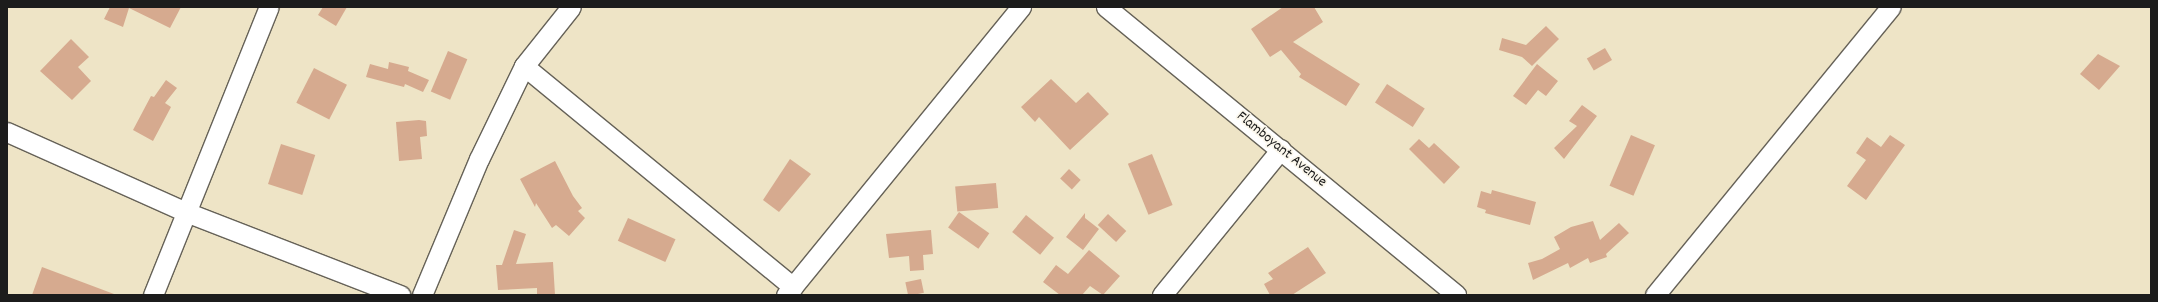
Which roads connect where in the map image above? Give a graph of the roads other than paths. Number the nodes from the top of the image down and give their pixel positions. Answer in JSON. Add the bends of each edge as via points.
{"nodes":[{"id":1,"x":269,"y":7,"type":"edge"},
{"id":2,"x":571,"y":7,"type":"edge"},
{"id":3,"x":1021,"y":7,"type":"edge"},
{"id":4,"x":1106,"y":7,"type":"edge"},
{"id":5,"x":1891,"y":7,"type":"edge"},
{"id":6,"x":524,"y":66,"type":"junction"},
{"id":7,"x":7,"y":132,"type":"edge"},
{"id":8,"x":1281,"y":149,"type":"junction"},
{"id":9,"x":186,"y":212,"type":"junction"},
{"id":10,"x":790,"y":291,"type":"edge"},
{"id":11,"x":153,"y":295,"type":"edge"},
{"id":12,"x":400,"y":295,"type":"edge"},
{"id":13,"x":422,"y":295,"type":"edge"},
{"id":14,"x":1162,"y":295,"type":"edge"},
{"id":15,"x":1456,"y":295,"type":"edge"},
{"id":16,"x":1655,"y":295,"type":"edge"}],
"edges":[{"from":1,"to":9,"type":"street"},
{"from":2,"to":6,"type":"street"},
{"from":3,"to":10,"type":"street"},
{"from":4,"to":8,"type":"street","name":"Flamboyant Avenue"},
{"from":5,"to":16,"type":"street"},
{"from":6,"to":10,"type":"street"},
{"from":6,"to":13,"type":"street","via":[[479,159]]},
{"from":7,"to":9,"type":"street"},
{"from":8,"to":14,"type":"street"},
{"from":8,"to":15,"type":"street","name":"Flamboyant Avenue"},
{"from":9,"to":11,"type":"street"},
{"from":9,"to":12,"type":"street"}]}
